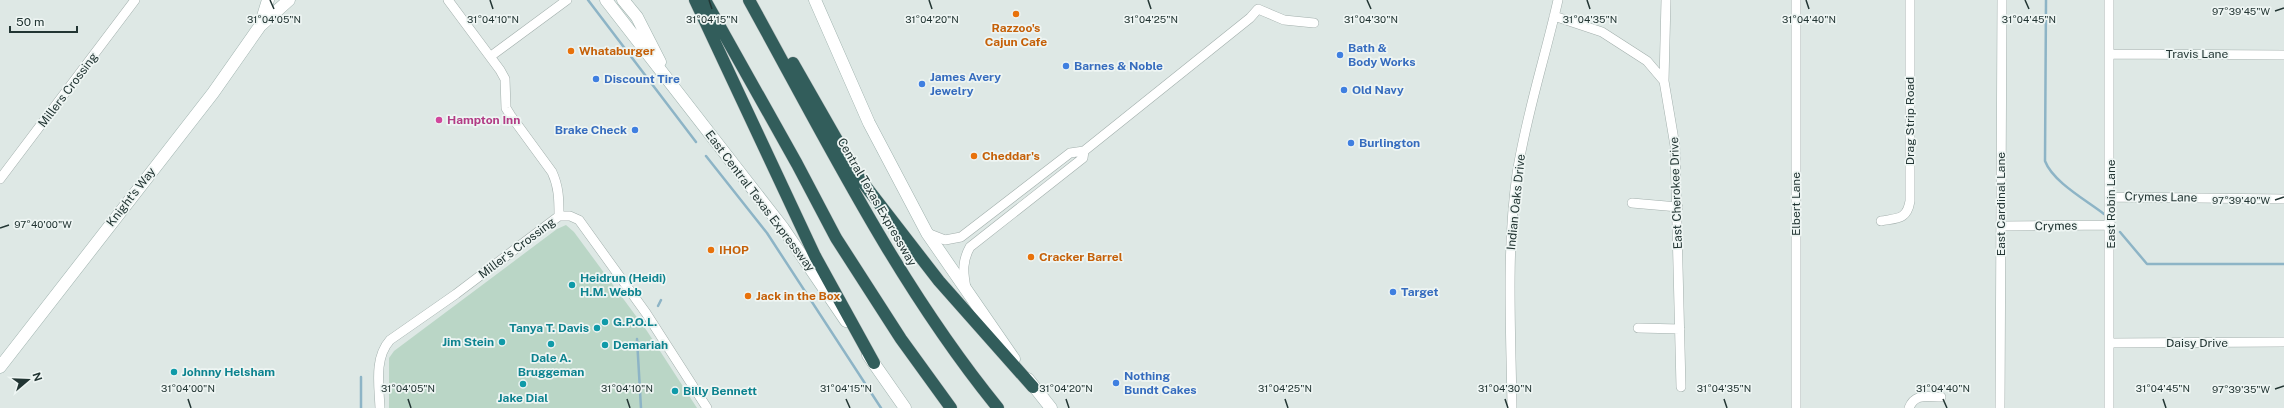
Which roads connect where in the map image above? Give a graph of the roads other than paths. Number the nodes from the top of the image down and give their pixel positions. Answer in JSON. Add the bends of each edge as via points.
{"nodes":[{"id":1,"x":135,"y":0,"type":"edge"},
{"id":2,"x":268,"y":0,"type":"edge"},
{"id":3,"x":289,"y":0,"type":"edge"},
{"id":4,"x":448,"y":0,"type":"edge"},
{"id":5,"x":567,"y":0,"type":"edge"},
{"id":6,"x":606,"y":0,"type":"edge"},
{"id":7,"x":623,"y":0,"type":"edge"},
{"id":8,"x":695,"y":0,"type":"edge"},
{"id":9,"x":705,"y":0,"type":"edge"},
{"id":10,"x":749,"y":0,"type":"edge"},
{"id":11,"x":815,"y":0,"type":"edge"},
{"id":12,"x":1558,"y":0,"type":"edge"},
{"id":13,"x":1666,"y":0,"type":"edge"},
{"id":14,"x":1796,"y":0,"type":"edge"},
{"id":15,"x":1910,"y":0,"type":"edge"},
{"id":16,"x":2002,"y":0,"type":"edge"},
{"id":17,"x":2110,"y":0,"type":"edge"},
{"id":18,"x":1554,"y":16,"type":"junction"},
{"id":19,"x":1314,"y":23,"type":"dead end"},
{"id":20,"x":762,"y":24,"type":"junction"},
{"id":21,"x":260,"y":26,"type":"junction"},
{"id":22,"x":2110,"y":54,"type":"junction"},
{"id":23,"x":2284,"y":55,"type":"edge"},
{"id":24,"x":490,"y":56,"type":"junction"},
{"id":25,"x":669,"y":80,"type":"junction"},
{"id":26,"x":1664,"y":81,"type":"junction"},
{"id":27,"x":1084,"y":151,"type":"junction"},
{"id":28,"x":0,"y":179,"type":"edge"},
{"id":29,"x":2111,"y":197,"type":"junction"},
{"id":30,"x":2284,"y":199,"type":"edge"},
{"id":31,"x":1632,"y":203,"type":"dead end"},
{"id":32,"x":1678,"y":207,"type":"junction"},
{"id":33,"x":559,"y":216,"type":"junction"},
{"id":34,"x":1881,"y":220,"type":"dead end"},
{"id":35,"x":2111,"y":225,"type":"junction"},
{"id":36,"x":2001,"y":226,"type":"junction"},
{"id":37,"x":927,"y":233,"type":"junction"},
{"id":38,"x":966,"y":290,"type":"junction"},
{"id":39,"x":1638,"y":328,"type":"dead end"},
{"id":40,"x":1680,"y":329,"type":"junction"},
{"id":41,"x":2284,"y":342,"type":"edge"},
{"id":42,"x":2110,"y":343,"type":"junction"},
{"id":43,"x":874,"y":363,"type":"junction"},
{"id":44,"x":0,"y":367,"type":"edge"},
{"id":45,"x":1033,"y":387,"type":"junction"},
{"id":46,"x":1681,"y":387,"type":"dead end"},
{"id":47,"x":1941,"y":397,"type":"dead end"},
{"id":48,"x":380,"y":408,"type":"edge"},
{"id":49,"x":708,"y":408,"type":"edge"},
{"id":50,"x":906,"y":408,"type":"edge"},
{"id":51,"x":951,"y":408,"type":"edge"},
{"id":52,"x":998,"y":408,"type":"edge"},
{"id":53,"x":1051,"y":408,"type":"edge"},
{"id":54,"x":1512,"y":408,"type":"edge"},
{"id":55,"x":1796,"y":408,"type":"edge"},
{"id":56,"x":1909,"y":408,"type":"edge"},
{"id":57,"x":2000,"y":408,"type":"edge"},
{"id":58,"x":2109,"y":408,"type":"edge"}],
"edges":[{"from":1,"to":28,"type":"street","name":"Millers Crossing"},
{"from":2,"to":21,"type":"main road","name":"Knight's Way"},
{"from":3,"to":21,"type":"main road","name":"Knight's Way"},
{"from":4,"to":24,"type":"street"},
{"from":5,"to":24,"type":"street"},
{"from":6,"to":25,"type":"main road","name":"East Central Texas Expressway"},
{"from":7,"to":25,"type":"main road","via":[[637,17]]},
{"from":8,"to":43,"type":"highway","via":[[815,256]]},
{"from":9,"to":51,"type":"highway","via":[[836,238],[901,339]]},
{"from":10,"to":20,"type":"highway","name":"Central Texas Expressway"},
{"from":11,"to":37,"type":"main road","via":[[869,123]]},
{"from":12,"to":18,"type":"street","name":"Indian Oaks Drive"},
{"from":13,"to":26,"type":"street","name":"East Cherokee Drive"},
{"from":14,"to":55,"type":"street","name":"Elbert Lane"},
{"from":15,"to":34,"type":"street","name":"Drag Strip Road","via":[[1910,201],[1908,211],[1902,217]]},
{"from":16,"to":36,"type":"street","name":"East Cardinal Lane"},
{"from":17,"to":22,"type":"street","name":"East Robin Lane"},
{"from":18,"to":26,"type":"street","via":[[1602,32],[1647,61]]},
{"from":18,"to":54,"type":"street","name":"Indian Oaks Drive","via":[[1531,105],[1517,182],[1511,249]]},
{"from":19,"to":27,"type":"street","via":[[1284,20],[1258,9]]},
{"from":20,"to":45,"type":"highway","via":[[779,39],[857,175],[886,214],[939,281]]},
{"from":20,"to":52,"type":"highway","name":"Central Texas Expressway","via":[[897,267],[946,339]]},
{"from":21,"to":44,"type":"main road","name":"Knight's Way","via":[[213,93]]},
{"from":22,"to":23,"type":"street","name":"Travis Lane"},
{"from":22,"to":29,"type":"street","name":"East Robin Lane"},
{"from":24,"to":33,"type":"street","via":[[505,79],[506,104],[510,116],[556,181],[559,191]]},
{"from":25,"to":43,"type":"main road","name":"East Central Texas Expressway","via":[[783,228]]},
{"from":26,"to":32,"type":"street","name":"East Cherokee Drive","via":[[1676,146]]},
{"from":27,"to":37,"type":"street","via":[[1070,153],[961,237],[944,240]]},
{"from":27,"to":38,"type":"street","via":[[1083,158],[970,247],[964,257]]},
{"from":29,"to":30,"type":"street","name":"Crymes Lane"},
{"from":29,"to":35,"type":"street","name":"East Robin Lane"},
{"from":31,"to":32,"type":"street"},
{"from":32,"to":40,"type":"street","name":"East Cherokee Drive"},
{"from":33,"to":48,"type":"street","name":"Miller's Crossing","via":[[390,340],[379,358]]},
{"from":33,"to":49,"type":"street","name":"Miller's Crossing","via":[[570,216],[578,220],[646,313]]},
{"from":35,"to":36,"type":"street","name":"Crymes"},
{"from":35,"to":42,"type":"street","name":"East Robin Lane"},
{"from":36,"to":57,"type":"street","name":"East Cardinal Lane"},
{"from":37,"to":38,"type":"main road"},
{"from":38,"to":45,"type":"main road"},
{"from":39,"to":40,"type":"street"},
{"from":40,"to":46,"type":"street","name":"East Cherokee Drive"},
{"from":41,"to":42,"type":"street","name":"Daisy Drive"},
{"from":42,"to":58,"type":"street","name":"East Robin Lane"},
{"from":43,"to":50,"type":"main road","name":"East Central Texas Expressway"},
{"from":45,"to":53,"type":"main road"},
{"from":47,"to":56,"type":"street","via":[[1917,397]]}]}
